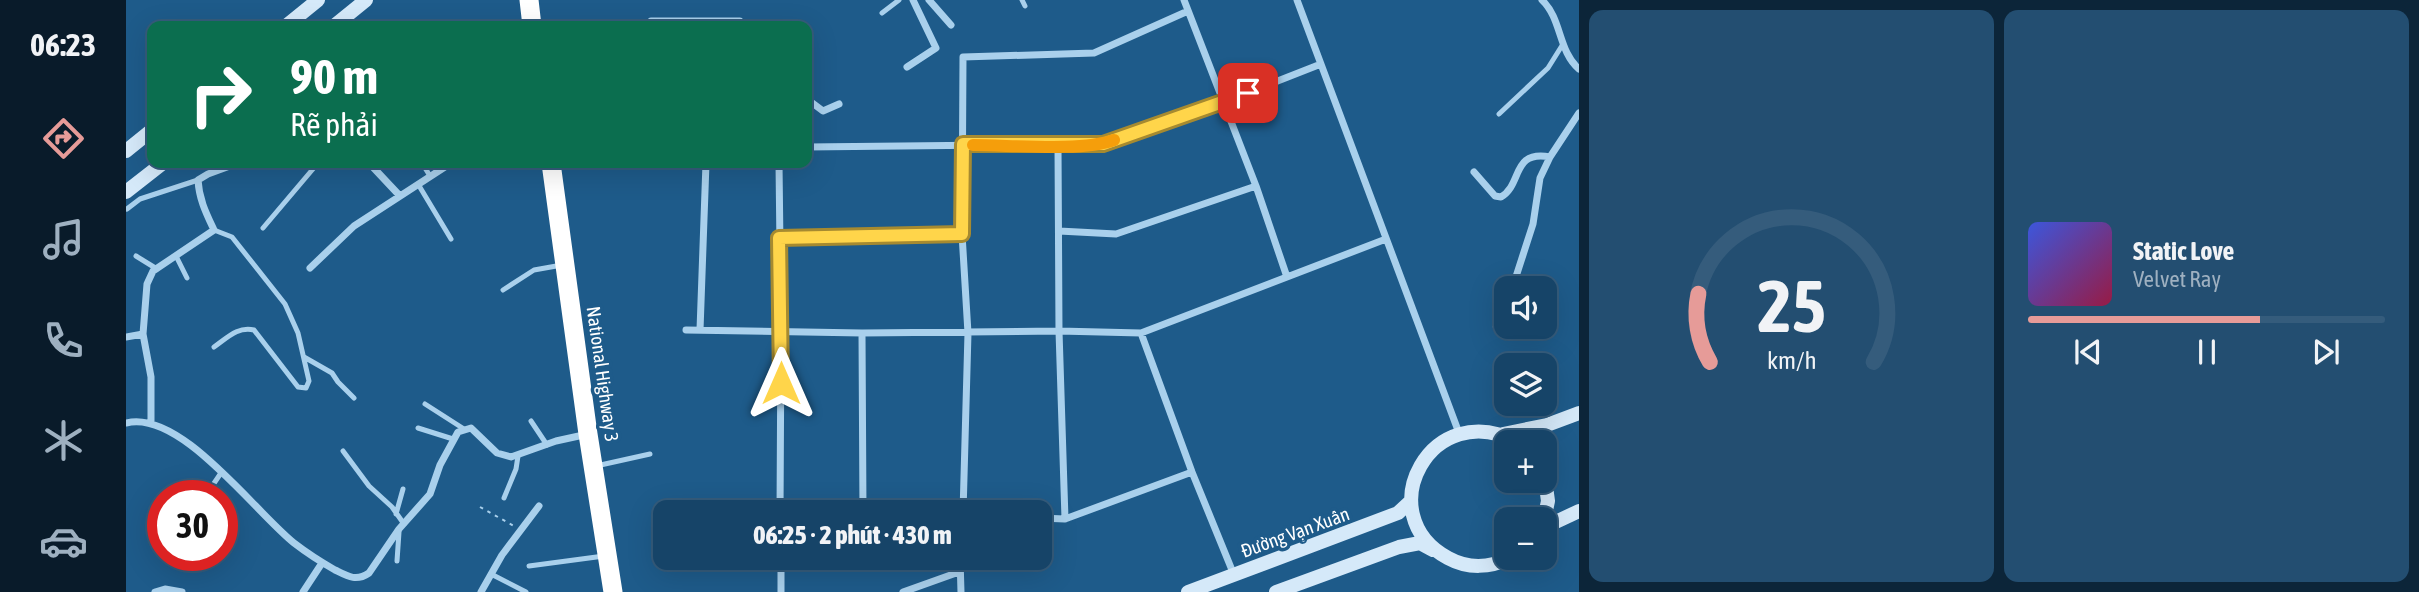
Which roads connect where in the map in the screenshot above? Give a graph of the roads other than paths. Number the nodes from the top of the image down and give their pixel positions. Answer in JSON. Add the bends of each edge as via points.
{"nodes":[{"id":1,"x":318,"y":0,"type":"edge"},
{"id":2,"x":366,"y":0,"type":"edge"},
{"id":3,"x":529,"y":0,"type":"edge"},
{"id":4,"x":899,"y":0,"type":"edge"},
{"id":5,"x":914,"y":0,"type":"edge"},
{"id":6,"x":941,"y":0,"type":"edge"},
{"id":7,"x":1184,"y":0,"type":"edge"},
{"id":8,"x":1297,"y":0,"type":"edge"},
{"id":9,"x":1542,"y":0,"type":"edge"},
{"id":10,"x":931,"y":3,"type":"edge"},
{"id":11,"x":1188,"y":11,"type":"junction"},
{"id":12,"x":882,"y":13,"type":"dead end"},
{"id":13,"x":292,"y":21,"type":"edge"},
{"id":14,"x":340,"y":21,"type":"edge"},
{"id":15,"x":531,"y":21,"type":"edge"},
{"id":16,"x":951,"y":25,"type":"dead end"},
{"id":17,"x":1563,"y":44,"type":"junction"},
{"id":18,"x":1321,"y":64,"type":"junction"},
{"id":19,"x":907,"y":66,"type":"dead end"},
{"id":20,"x":1579,"y":69,"type":"edge"},
{"id":21,"x":1224,"y":102,"type":"junction"},
{"id":22,"x":812,"y":103,"type":"edge"},
{"id":23,"x":839,"y":104,"type":"dead end"},
{"id":24,"x":1579,"y":113,"type":"edge"},
{"id":25,"x":1499,"y":114,"type":"dead end"},
{"id":26,"x":147,"y":134,"type":"edge"},
{"id":27,"x":963,"y":144,"type":"junction"},
{"id":28,"x":1058,"y":146,"type":"junction"},
{"id":29,"x":812,"y":147,"type":"edge"},
{"id":30,"x":126,"y":151,"type":"edge"},
{"id":31,"x":1550,"y":158,"type":"junction"},
{"id":32,"x":157,"y":168,"type":"edge"},
{"id":33,"x":223,"y":168,"type":"edge"},
{"id":34,"x":313,"y":168,"type":"edge"},
{"id":35,"x":374,"y":168,"type":"edge"},
{"id":36,"x":425,"y":168,"type":"edge"},
{"id":37,"x":443,"y":168,"type":"edge"},
{"id":38,"x":552,"y":168,"type":"edge"},
{"id":39,"x":706,"y":168,"type":"edge"},
{"id":40,"x":779,"y":168,"type":"edge"},
{"id":41,"x":1474,"y":172,"type":"dead end"},
{"id":42,"x":430,"y":176,"type":"junction"},
{"id":43,"x":198,"y":180,"type":"junction"},
{"id":44,"x":418,"y":184,"type":"junction"},
{"id":45,"x":1256,"y":186,"type":"junction"},
{"id":46,"x":126,"y":192,"type":"edge"},
{"id":47,"x":400,"y":196,"type":"junction"},
{"id":48,"x":127,"y":209,"type":"edge"},
{"id":49,"x":262,"y":228,"type":"dead end"},
{"id":50,"x":214,"y":230,"type":"junction"},
{"id":51,"x":1059,"y":231,"type":"junction"},
{"id":52,"x":962,"y":234,"type":"junction"},
{"id":53,"x":779,"y":238,"type":"junction"},
{"id":54,"x":451,"y":239,"type":"dead end"},
{"id":55,"x":1386,"y":239,"type":"junction"},
{"id":56,"x":136,"y":256,"type":"dead end"},
{"id":57,"x":176,"y":256,"type":"junction"},
{"id":58,"x":565,"y":264,"type":"junction"},
{"id":59,"x":310,"y":268,"type":"dead end"},
{"id":60,"x":157,"y":269,"type":"junction"},
{"id":61,"x":1516,"y":276,"type":"edge"},
{"id":62,"x":1287,"y":277,"type":"junction"},
{"id":63,"x":187,"y":278,"type":"dead end"},
{"id":64,"x":503,"y":289,"type":"dead end"},
{"id":65,"x":686,"y":330,"type":"dead end"},
{"id":66,"x":700,"y":330,"type":"junction"},
{"id":67,"x":781,"y":331,"type":"junction"},
{"id":68,"x":1059,"y":331,"type":"junction"},
{"id":69,"x":862,"y":333,"type":"junction"},
{"id":70,"x":968,"y":333,"type":"junction"},
{"id":71,"x":1141,"y":333,"type":"junction"},
{"id":72,"x":143,"y":334,"type":"junction"},
{"id":73,"x":126,"y":338,"type":"edge"},
{"id":74,"x":214,"y":347,"type":"dead end"},
{"id":75,"x":304,"y":357,"type":"junction"},
{"id":76,"x":354,"y":397,"type":"dead end"},
{"id":77,"x":425,"y":404,"type":"dead end"},
{"id":78,"x":1579,"y":413,"type":"edge"},
{"id":79,"x":531,"y":421,"type":"dead end"},
{"id":80,"x":126,"y":423,"type":"edge"},
{"id":81,"x":151,"y":423,"type":"junction"},
{"id":82,"x":418,"y":428,"type":"dead end"},
{"id":83,"x":464,"y":429,"type":"junction"},
{"id":84,"x":1523,"y":430,"type":"edge"},
{"id":85,"x":1494,"y":432,"type":"edge"},
{"id":86,"x":1459,"y":433,"type":"junction"},
{"id":87,"x":588,"y":434,"type":"junction"},
{"id":88,"x":453,"y":439,"type":"junction"},
{"id":89,"x":547,"y":444,"type":"junction"},
{"id":90,"x":342,"y":451,"type":"dead end"},
{"id":91,"x":650,"y":454,"type":"dead end"},
{"id":92,"x":518,"y":456,"type":"junction"},
{"id":93,"x":593,"y":467,"type":"junction"},
{"id":94,"x":1192,"y":472,"type":"junction"},
{"id":95,"x":222,"y":473,"type":"junction"},
{"id":96,"x":217,"y":480,"type":"edge"},
{"id":97,"x":403,"y":489,"type":"dead end"},
{"id":98,"x":504,"y":498,"type":"dead end"},
{"id":99,"x":780,"y":500,"type":"edge"},
{"id":100,"x":863,"y":500,"type":"edge"},
{"id":101,"x":963,"y":500,"type":"edge"},
{"id":102,"x":1411,"y":501,"type":"junction"},
{"id":103,"x":539,"y":506,"type":"dead end"},
{"id":104,"x":1579,"y":511,"type":"edge"},
{"id":105,"x":396,"y":514,"type":"junction"},
{"id":106,"x":1052,"y":518,"type":"edge"},
{"id":107,"x":1065,"y":519,"type":"junction"},
{"id":108,"x":1557,"y":521,"type":"edge"},
{"id":109,"x":401,"y":526,"type":"junction"},
{"id":110,"x":1438,"y":552,"type":"junction"},
{"id":111,"x":607,"y":556,"type":"junction"},
{"id":112,"x":397,"y":561,"type":"dead end"},
{"id":113,"x":322,"y":563,"type":"junction"},
{"id":114,"x":1494,"y":564,"type":"edge"},
{"id":115,"x":529,"y":566,"type":"dead end"},
{"id":116,"x":781,"y":570,"type":"edge"},
{"id":117,"x":959,"y":572,"type":"joint"},
{"id":118,"x":491,"y":574,"type":"junction"},
{"id":119,"x":1234,"y":575,"type":"junction"},
{"id":120,"x":155,"y":592,"type":"edge"},
{"id":121,"x":181,"y":592,"type":"edge"},
{"id":122,"x":303,"y":592,"type":"edge"},
{"id":123,"x":481,"y":592,"type":"edge"},
{"id":124,"x":526,"y":592,"type":"edge"},
{"id":125,"x":613,"y":592,"type":"edge"},
{"id":126,"x":782,"y":592,"type":"edge"},
{"id":127,"x":903,"y":592,"type":"edge"},
{"id":128,"x":961,"y":592,"type":"edge"},
{"id":129,"x":1188,"y":592,"type":"edge"},
{"id":130,"x":1276,"y":592,"type":"edge"}],
"edges":[{"from":1,"to":13,"type":"street"},
{"from":2,"to":14,"type":"street"},
{"from":3,"to":15,"type":"highway"},
{"from":4,"to":12,"type":"lane"},
{"from":5,"to":19,"type":"street","via":[[936,48]]},
{"from":6,"to":10,"type":"street"},
{"from":7,"to":11,"type":"street"},
{"from":8,"to":18,"type":"street"},
{"from":9,"to":17,"type":"street","via":[[1551,9]]},
{"from":10,"to":16,"type":"street"},
{"from":11,"to":21,"type":"street"},
{"from":11,"to":27,"type":"street","via":[[1094,53],[963,57]]},
{"from":17,"to":20,"type":"street"},
{"from":17,"to":25,"type":"lane","via":[[1548,68]]},
{"from":18,"to":21,"type":"street"},
{"from":18,"to":55,"type":"street"},
{"from":21,"to":28,"type":"street","via":[[1103,144]]},
{"from":21,"to":45,"type":"street"},
{"from":22,"to":23,"type":"street","via":[[823,111]]},
{"from":24,"to":31,"type":"street"},
{"from":26,"to":30,"type":"street"},
{"from":27,"to":28,"type":"street"},
{"from":27,"to":29,"type":"street"},
{"from":27,"to":52,"type":"street"},
{"from":28,"to":51,"type":"street"},
{"from":31,"to":41,"type":"street","via":[[1526,160],[1501,197]]},
{"from":31,"to":61,"type":"street","via":[[1538,186]]},
{"from":32,"to":46,"type":"street"},
{"from":33,"to":43,"type":"street"},
{"from":34,"to":49,"type":"lane"},
{"from":35,"to":47,"type":"street"},
{"from":36,"to":42,"type":"lane"},
{"from":37,"to":42,"type":"street"},
{"from":38,"to":58,"type":"highway","name":"National Highway 3"},
{"from":39,"to":66,"type":"street"},
{"from":40,"to":53,"type":"street"},
{"from":42,"to":44,"type":"street"},
{"from":43,"to":48,"type":"lane","via":[[139,199]]},
{"from":43,"to":50,"type":"street","via":[[198,192]]},
{"from":44,"to":47,"type":"street"},
{"from":44,"to":54,"type":"lane"},
{"from":45,"to":51,"type":"street","via":[[1116,234]]},
{"from":45,"to":62,"type":"street"},
{"from":47,"to":59,"type":"street","via":[[354,226]]},
{"from":50,"to":57,"type":"street"},
{"from":50,"to":75,"type":"lane","via":[[232,237],[285,304]]},
{"from":51,"to":68,"type":"street"},
{"from":52,"to":53,"type":"street"},
{"from":52,"to":70,"type":"street"},
{"from":53,"to":67,"type":"street"},
{"from":55,"to":62,"type":"street"},
{"from":55,"to":86,"type":"street"},
{"from":56,"to":60,"type":"lane"},
{"from":57,"to":60,"type":"street"},
{"from":57,"to":63,"type":"lane"},
{"from":58,"to":64,"type":"lane","via":[[534,270]]},
{"from":58,"to":87,"type":"highway","name":"National Highway 3"},
{"from":60,"to":72,"type":"street","via":[[147,284]]},
{"from":62,"to":71,"type":"street"},
{"from":65,"to":66,"type":"street"},
{"from":66,"to":67,"type":"street"},
{"from":67,"to":69,"type":"street"},
{"from":67,"to":99,"type":"street"},
{"from":68,"to":70,"type":"street"},
{"from":68,"to":71,"type":"street"},
{"from":68,"to":107,"type":"street"},
{"from":69,"to":70,"type":"street"},
{"from":69,"to":100,"type":"street"},
{"from":70,"to":101,"type":"street"},
{"from":71,"to":94,"type":"street"},
{"from":72,"to":73,"type":"street"},
{"from":72,"to":81,"type":"street","via":[[151,377]]},
{"from":74,"to":75,"type":"lane","via":[[239,330],[254,330],[298,387],[306,388]]},
{"from":75,"to":76,"type":"lane","via":[[332,373]]},
{"from":77,"to":83,"type":"lane"},
{"from":78,"to":84,"type":"street"},
{"from":79,"to":89,"type":"lane"},
{"from":80,"to":81,"type":"street"},
{"from":81,"to":95,"type":"street","via":[[197,449]]},
{"from":82,"to":88,"type":"lane"},
{"from":83,"to":88,"type":"street"},
{"from":83,"to":92,"type":"street","via":[[476,431],[497,453]]},
{"from":85,"to":86,"type":"street"},
{"from":86,"to":102,"type":"street","via":[[1439,443],[1424,459],[1414,479]]},
{"from":87,"to":89,"type":"street"},
{"from":87,"to":93,"type":"highway","name":"National Highway 3"},
{"from":88,"to":109,"type":"street","via":[[430,494]]},
{"from":89,"to":92,"type":"street"},
{"from":90,"to":105,"type":"lane"},
{"from":91,"to":93,"type":"lane"},
{"from":92,"to":98,"type":"lane"},
{"from":93,"to":111,"type":"highway","name":"National Highway 3"},
{"from":94,"to":107,"type":"street"},
{"from":94,"to":119,"type":"street"},
{"from":95,"to":96,"type":"lane"},
{"from":95,"to":113,"type":"street","via":[[293,542]]},
{"from":97,"to":105,"type":"lane"},
{"from":102,"to":110,"type":"street","via":[[1419,529]]},
{"from":102,"to":119,"type":"street","name":"Đường Vạn Xuân","via":[[1398,513]]},
{"from":103,"to":118,"type":"street"},
{"from":104,"to":108,"type":"street"},
{"from":105,"to":109,"type":"lane"},
{"from":106,"to":107,"type":"street"},
{"from":109,"to":112,"type":"lane"},
{"from":109,"to":113,"type":"street","via":[[361,578]]},
{"from":110,"to":114,"type":"street","via":[[1457,562]]},
{"from":110,"to":130,"type":"street","via":[[1420,543],[1399,547]]},
{"from":111,"to":115,"type":"lane"},
{"from":111,"to":125,"type":"highway","name":"National Highway 3"},
{"from":113,"to":122,"type":"street"},
{"from":116,"to":126,"type":"street"},
{"from":117,"to":127,"type":"street"},
{"from":117,"to":128,"type":"street"},
{"from":118,"to":123,"type":"street"},
{"from":118,"to":124,"type":"lane"},
{"from":119,"to":129,"type":"street","name":"Đường Vạn Xuân"},
{"from":120,"to":121,"type":"street"}]}
